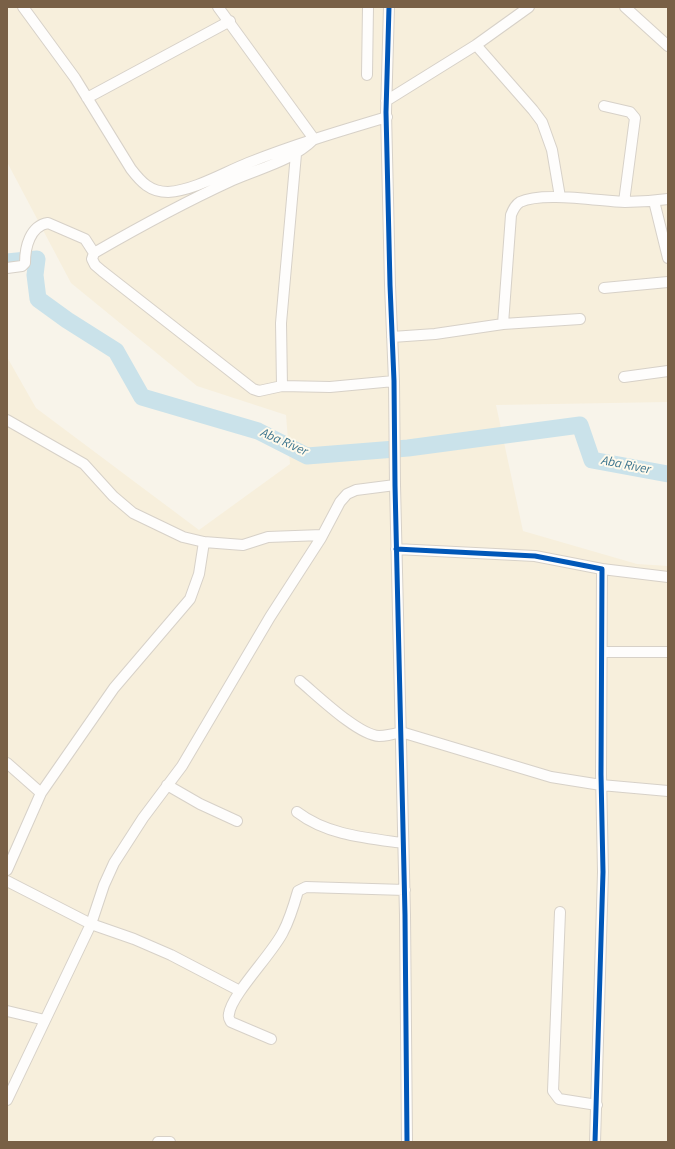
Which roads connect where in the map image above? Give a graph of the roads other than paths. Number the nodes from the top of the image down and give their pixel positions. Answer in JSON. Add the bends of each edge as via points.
{"nodes":[{"id":1,"x":23,"y":7,"type":"edge"},
{"id":2,"x":218,"y":7,"type":"edge"},
{"id":3,"x":368,"y":7,"type":"edge"},
{"id":4,"x":389,"y":7,"type":"edge"},
{"id":5,"x":529,"y":7,"type":"edge"},
{"id":6,"x":625,"y":7,"type":"edge"},
{"id":7,"x":230,"y":21,"type":"junction"},
{"id":8,"x":476,"y":45,"type":"junction"},
{"id":9,"x":668,"y":46,"type":"edge"},
{"id":10,"x":367,"y":75,"type":"dead end"},
{"id":11,"x":87,"y":98,"type":"junction"},
{"id":12,"x":386,"y":101,"type":"junction"},
{"id":13,"x":604,"y":106,"type":"dead end"},
{"id":14,"x":387,"y":117,"type":"junction"},
{"id":15,"x":314,"y":139,"type":"junction"},
{"id":16,"x":296,"y":154,"type":"junction"},
{"id":17,"x":560,"y":197,"type":"junction"},
{"id":18,"x":668,"y":199,"type":"edge"},
{"id":19,"x":654,"y":201,"type":"junction"},
{"id":20,"x":624,"y":202,"type":"junction"},
{"id":21,"x":94,"y":253,"type":"junction"},
{"id":22,"x":668,"y":258,"type":"edge"},
{"id":23,"x":7,"y":268,"type":"edge"},
{"id":24,"x":668,"y":282,"type":"edge"},
{"id":25,"x":604,"y":288,"type":"dead end"},
{"id":26,"x":580,"y":319,"type":"dead end"},
{"id":27,"x":503,"y":324,"type":"junction"},
{"id":28,"x":392,"y":337,"type":"junction"},
{"id":29,"x":668,"y":371,"type":"edge"},
{"id":30,"x":624,"y":377,"type":"dead end"},
{"id":31,"x":394,"y":381,"type":"junction"},
{"id":32,"x":282,"y":386,"type":"junction"},
{"id":33,"x":7,"y":420,"type":"edge"},
{"id":34,"x":395,"y":485,"type":"junction"},
{"id":35,"x":322,"y":535,"type":"junction"},
{"id":36,"x":204,"y":542,"type":"junction"},
{"id":37,"x":396,"y":549,"type":"junction"},
{"id":38,"x":602,"y":569,"type":"junction"},
{"id":39,"x":668,"y":577,"type":"edge"},
{"id":40,"x":602,"y":652,"type":"junction"},
{"id":41,"x":668,"y":652,"type":"edge"},
{"id":42,"x":300,"y":681,"type":"dead end"},
{"id":43,"x":401,"y":732,"type":"junction"},
{"id":44,"x":7,"y":763,"type":"edge"},
{"id":45,"x":167,"y":785,"type":"junction"},
{"id":46,"x":601,"y":785,"type":"junction"},
{"id":47,"x":668,"y":791,"type":"edge"},
{"id":48,"x":41,"y":793,"type":"junction"},
{"id":49,"x":296,"y":812,"type":"dead end"},
{"id":50,"x":237,"y":821,"type":"dead end"},
{"id":51,"x":403,"y":843,"type":"junction"},
{"id":52,"x":7,"y":870,"type":"edge"},
{"id":53,"x":7,"y":881,"type":"edge"},
{"id":54,"x":405,"y":890,"type":"junction"},
{"id":55,"x":560,"y":912,"type":"dead end"},
{"id":56,"x":91,"y":924,"type":"junction"},
{"id":57,"x":240,"y":991,"type":"junction"},
{"id":58,"x":7,"y":1011,"type":"edge"},
{"id":59,"x":45,"y":1020,"type":"junction"},
{"id":60,"x":271,"y":1039,"type":"dead end"},
{"id":61,"x":7,"y":1100,"type":"edge"},
{"id":62,"x":597,"y":1105,"type":"junction"},
{"id":63,"x":158,"y":1142,"type":"edge"},
{"id":64,"x":170,"y":1142,"type":"edge"},
{"id":65,"x":407,"y":1142,"type":"edge"},
{"id":66,"x":595,"y":1142,"type":"edge"}],
"edges":[{"from":1,"to":11,"type":"street"},
{"from":2,"to":7,"type":"street"},
{"from":3,"to":10,"type":"street"},
{"from":4,"to":12,"type":"street"},
{"from":5,"to":8,"type":"street"},
{"from":6,"to":9,"type":"street"},
{"from":7,"to":11,"type":"street"},
{"from":7,"to":15,"type":"street"},
{"from":8,"to":12,"type":"street"},
{"from":8,"to":17,"type":"street","via":[[542,122],[552,150]]},
{"from":11,"to":15,"type":"street","via":[[141,182],[155,190],[167,192],[194,186]]},
{"from":12,"to":14,"type":"street"},
{"from":13,"to":20,"type":"street","via":[[630,112],[636,118]]},
{"from":14,"to":15,"type":"street"},
{"from":14,"to":28,"type":"street"},
{"from":15,"to":16,"type":"street"},
{"from":16,"to":21,"type":"street","via":[[233,180],[165,213]]},
{"from":16,"to":32,"type":"street","via":[[281,323]]},
{"from":17,"to":20,"type":"street"},
{"from":17,"to":27,"type":"street","via":[[527,200],[514,208],[511,215]]},
{"from":18,"to":19,"type":"street"},
{"from":19,"to":20,"type":"street"},
{"from":19,"to":22,"type":"street"},
{"from":21,"to":23,"type":"street","via":[[85,239],[48,223],[36,227],[25,254],[25,263],[22,266]]},
{"from":21,"to":32,"type":"street","via":[[92,259],[95,265],[220,362],[243,383],[259,391]]},
{"from":24,"to":25,"type":"street"},
{"from":26,"to":27,"type":"street"},
{"from":27,"to":28,"type":"street","via":[[435,334]]},
{"from":28,"to":31,"type":"street"},
{"from":29,"to":30,"type":"street"},
{"from":31,"to":32,"type":"street","via":[[330,387]]},
{"from":31,"to":34,"type":"street"},
{"from":33,"to":36,"type":"street","via":[[84,464],[113,496],[133,513],[177,534]]},
{"from":34,"to":35,"type":"street","via":[[361,489],[347,494]]},
{"from":34,"to":37,"type":"street"},
{"from":35,"to":36,"type":"street","via":[[268,537],[243,545]]},
{"from":35,"to":45,"type":"street","via":[[182,766]]},
{"from":36,"to":48,"type":"street","via":[[200,574],[190,599],[114,688]]},
{"from":37,"to":38,"type":"street","via":[[535,556]]},
{"from":37,"to":43,"type":"street"},
{"from":38,"to":39,"type":"street"},
{"from":38,"to":40,"type":"street"},
{"from":40,"to":41,"type":"street"},
{"from":40,"to":46,"type":"street"},
{"from":42,"to":43,"type":"street","via":[[332,708],[370,733],[386,736]]},
{"from":43,"to":46,"type":"street","via":[[551,778]]},
{"from":43,"to":51,"type":"street"},
{"from":44,"to":48,"type":"street"},
{"from":45,"to":50,"type":"street"},
{"from":45,"to":56,"type":"street","via":[[114,863]]},
{"from":46,"to":47,"type":"street"},
{"from":46,"to":62,"type":"street","via":[[603,872]]},
{"from":48,"to":52,"type":"street"},
{"from":49,"to":51,"type":"street","via":[[325,828]]},
{"from":51,"to":54,"type":"street"},
{"from":53,"to":56,"type":"street"},
{"from":54,"to":57,"type":"street","via":[[302,888],[298,891],[284,932]]},
{"from":54,"to":65,"type":"street"},
{"from":55,"to":62,"type":"street","via":[[553,1091],[559,1099]]},
{"from":56,"to":57,"type":"street","via":[[171,955]]},
{"from":56,"to":59,"type":"street"},
{"from":57,"to":60,"type":"street","via":[[228,1018],[231,1022]]},
{"from":58,"to":59,"type":"street"},
{"from":59,"to":61,"type":"street"},
{"from":62,"to":66,"type":"street"},
{"from":63,"to":64,"type":"street"}]}
